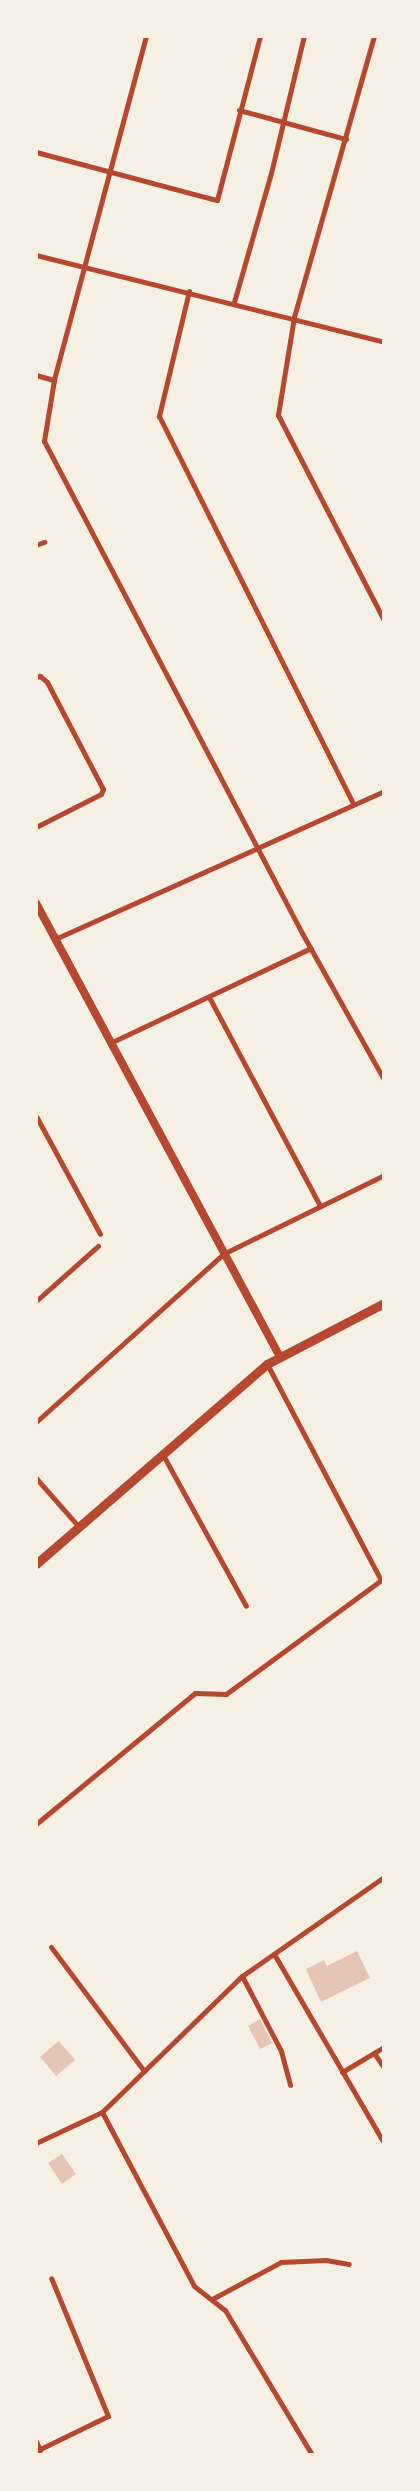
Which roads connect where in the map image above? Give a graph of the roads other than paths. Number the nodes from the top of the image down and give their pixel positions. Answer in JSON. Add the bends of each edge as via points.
{"nodes":[{"id":1,"x":146,"y":36,"type":"edge"},
{"id":2,"x":260,"y":36,"type":"edge"},
{"id":3,"x":304,"y":36,"type":"edge"},
{"id":4,"x":374,"y":36,"type":"edge"},
{"id":5,"x":239,"y":110,"type":"junction"},
{"id":6,"x":284,"y":122,"type":"junction"},
{"id":7,"x":346,"y":139,"type":"junction"},
{"id":8,"x":36,"y":152,"type":"edge"},
{"id":9,"x":112,"y":172,"type":"junction"},
{"id":10,"x":36,"y":255,"type":"edge"},
{"id":11,"x":85,"y":268,"type":"junction"},
{"id":12,"x":189,"y":291,"type":"junction"},
{"id":13,"x":234,"y":302,"type":"junction"},
{"id":14,"x":294,"y":317,"type":"junction"},
{"id":15,"x":384,"y":342,"type":"edge"},
{"id":16,"x":36,"y":375,"type":"edge"},
{"id":17,"x":54,"y":380,"type":"junction"},
{"id":18,"x":36,"y":440,"type":"edge"},
{"id":19,"x":44,"y":441,"type":"junction"},
{"id":20,"x":44,"y":542,"type":"dead end"},
{"id":21,"x":36,"y":545,"type":"edge"},
{"id":22,"x":384,"y":620,"type":"edge"},
{"id":23,"x":36,"y":678,"type":"edge"},
{"id":24,"x":384,"y":791,"type":"edge"},
{"id":25,"x":353,"y":803,"type":"junction"},
{"id":26,"x":36,"y":827,"type":"edge"},
{"id":27,"x":258,"y":846,"type":"junction"},
{"id":28,"x":36,"y":903,"type":"edge"},
{"id":29,"x":55,"y":939,"type":"junction"},
{"id":30,"x":311,"y":948,"type":"junction"},
{"id":31,"x":208,"y":997,"type":"junction"},
{"id":32,"x":110,"y":1043,"type":"junction"},
{"id":33,"x":384,"y":1080,"type":"edge"},
{"id":34,"x":36,"y":1116,"type":"edge"},
{"id":35,"x":384,"y":1175,"type":"edge"},
{"id":36,"x":320,"y":1206,"type":"junction"},
{"id":37,"x":100,"y":1234,"type":"dead end"},
{"id":38,"x":98,"y":1246,"type":"dead end"},
{"id":39,"x":223,"y":1254,"type":"junction"},
{"id":40,"x":36,"y":1301,"type":"edge"},
{"id":41,"x":384,"y":1303,"type":"edge"},
{"id":42,"x":280,"y":1355,"type":"junction"},
{"id":43,"x":267,"y":1364,"type":"junction"},
{"id":44,"x":36,"y":1422,"type":"edge"},
{"id":45,"x":164,"y":1455,"type":"junction"},
{"id":46,"x":36,"y":1478,"type":"edge"},
{"id":47,"x":79,"y":1527,"type":"junction"},
{"id":48,"x":36,"y":1564,"type":"edge"},
{"id":49,"x":382,"y":1579,"type":"edge"},
{"id":50,"x":246,"y":1606,"type":"dead end"},
{"id":51,"x":36,"y":1824,"type":"edge"},
{"id":52,"x":384,"y":1878,"type":"edge"},
{"id":53,"x":51,"y":1947,"type":"dead end"},
{"id":54,"x":274,"y":1954,"type":"junction"},
{"id":55,"x":242,"y":1976,"type":"junction"},
{"id":56,"x":384,"y":2047,"type":"edge"},
{"id":57,"x":374,"y":2053,"type":"junction"},
{"id":58,"x":384,"y":2068,"type":"edge"},
{"id":59,"x":144,"y":2071,"type":"junction"},
{"id":60,"x":342,"y":2072,"type":"junction"},
{"id":61,"x":290,"y":2085,"type":"dead end"},
{"id":62,"x":102,"y":2112,"type":"junction"},
{"id":63,"x":36,"y":2143,"type":"edge"},
{"id":64,"x":384,"y":2143,"type":"edge"},
{"id":65,"x":350,"y":2264,"type":"dead end"},
{"id":66,"x":51,"y":2278,"type":"dead end"},
{"id":67,"x":212,"y":2299,"type":"junction"},
{"id":68,"x":36,"y":2441,"type":"edge"},
{"id":69,"x":38,"y":2450,"type":"edge"},
{"id":70,"x":312,"y":2455,"type":"edge"}],
"edges":[{"from":1,"to":9,"type":"street"},
{"from":2,"to":5,"type":"street"},
{"from":3,"to":6,"type":"street"},
{"from":4,"to":7,"type":"street"},
{"from":5,"to":6,"type":"street"},
{"from":5,"to":9,"type":"street","via":[[217,200]]},
{"from":6,"to":7,"type":"street"},
{"from":6,"to":13,"type":"street"},
{"from":7,"to":14,"type":"street"},
{"from":8,"to":9,"type":"street"},
{"from":9,"to":11,"type":"street"},
{"from":10,"to":11,"type":"street"},
{"from":11,"to":12,"type":"street"},
{"from":11,"to":17,"type":"street"},
{"from":12,"to":13,"type":"street"},
{"from":12,"to":25,"type":"street","via":[[159,416]]},
{"from":13,"to":14,"type":"street"},
{"from":14,"to":15,"type":"street"},
{"from":14,"to":22,"type":"street","via":[[278,415]]},
{"from":16,"to":17,"type":"street"},
{"from":17,"to":19,"type":"street"},
{"from":18,"to":19,"type":"street"},
{"from":19,"to":27,"type":"street"},
{"from":20,"to":21,"type":"street"},
{"from":23,"to":26,"type":"street","via":[[40,676],[47,682],[103,789],[101,794]]},
{"from":24,"to":25,"type":"street"},
{"from":25,"to":27,"type":"street"},
{"from":27,"to":29,"type":"street"},
{"from":27,"to":30,"type":"street"},
{"from":28,"to":29,"type":"street"},
{"from":29,"to":32,"type":"street"},
{"from":30,"to":31,"type":"street"},
{"from":30,"to":33,"type":"street"},
{"from":31,"to":32,"type":"street"},
{"from":31,"to":36,"type":"street"},
{"from":32,"to":39,"type":"street"},
{"from":34,"to":37,"type":"street"},
{"from":35,"to":36,"type":"street"},
{"from":36,"to":39,"type":"street"},
{"from":38,"to":40,"type":"street"},
{"from":39,"to":42,"type":"street"},
{"from":39,"to":44,"type":"street"},
{"from":41,"to":42,"type":"main road"},
{"from":42,"to":43,"type":"main road"},
{"from":43,"to":45,"type":"main road"},
{"from":43,"to":49,"type":"street"},
{"from":45,"to":47,"type":"main road"},
{"from":45,"to":50,"type":"street"},
{"from":46,"to":47,"type":"street"},
{"from":47,"to":48,"type":"main road"},
{"from":49,"to":51,"type":"street","via":[[226,1694],[194,1693]]},
{"from":52,"to":54,"type":"street"},
{"from":53,"to":59,"type":"street"},
{"from":54,"to":55,"type":"street"},
{"from":54,"to":60,"type":"street"},
{"from":55,"to":59,"type":"street"},
{"from":55,"to":61,"type":"street","via":[[281,2051]]},
{"from":56,"to":57,"type":"street"},
{"from":57,"to":58,"type":"street"},
{"from":57,"to":60,"type":"street"},
{"from":59,"to":62,"type":"street"},
{"from":60,"to":64,"type":"street"},
{"from":62,"to":63,"type":"street"},
{"from":62,"to":67,"type":"street","via":[[194,2286]]},
{"from":65,"to":67,"type":"street","via":[[326,2260],[281,2262]]},
{"from":66,"to":69,"type":"street","via":[[108,2416]]},
{"from":67,"to":70,"type":"street","via":[[225,2310]]},
{"from":68,"to":69,"type":"street"}]}
